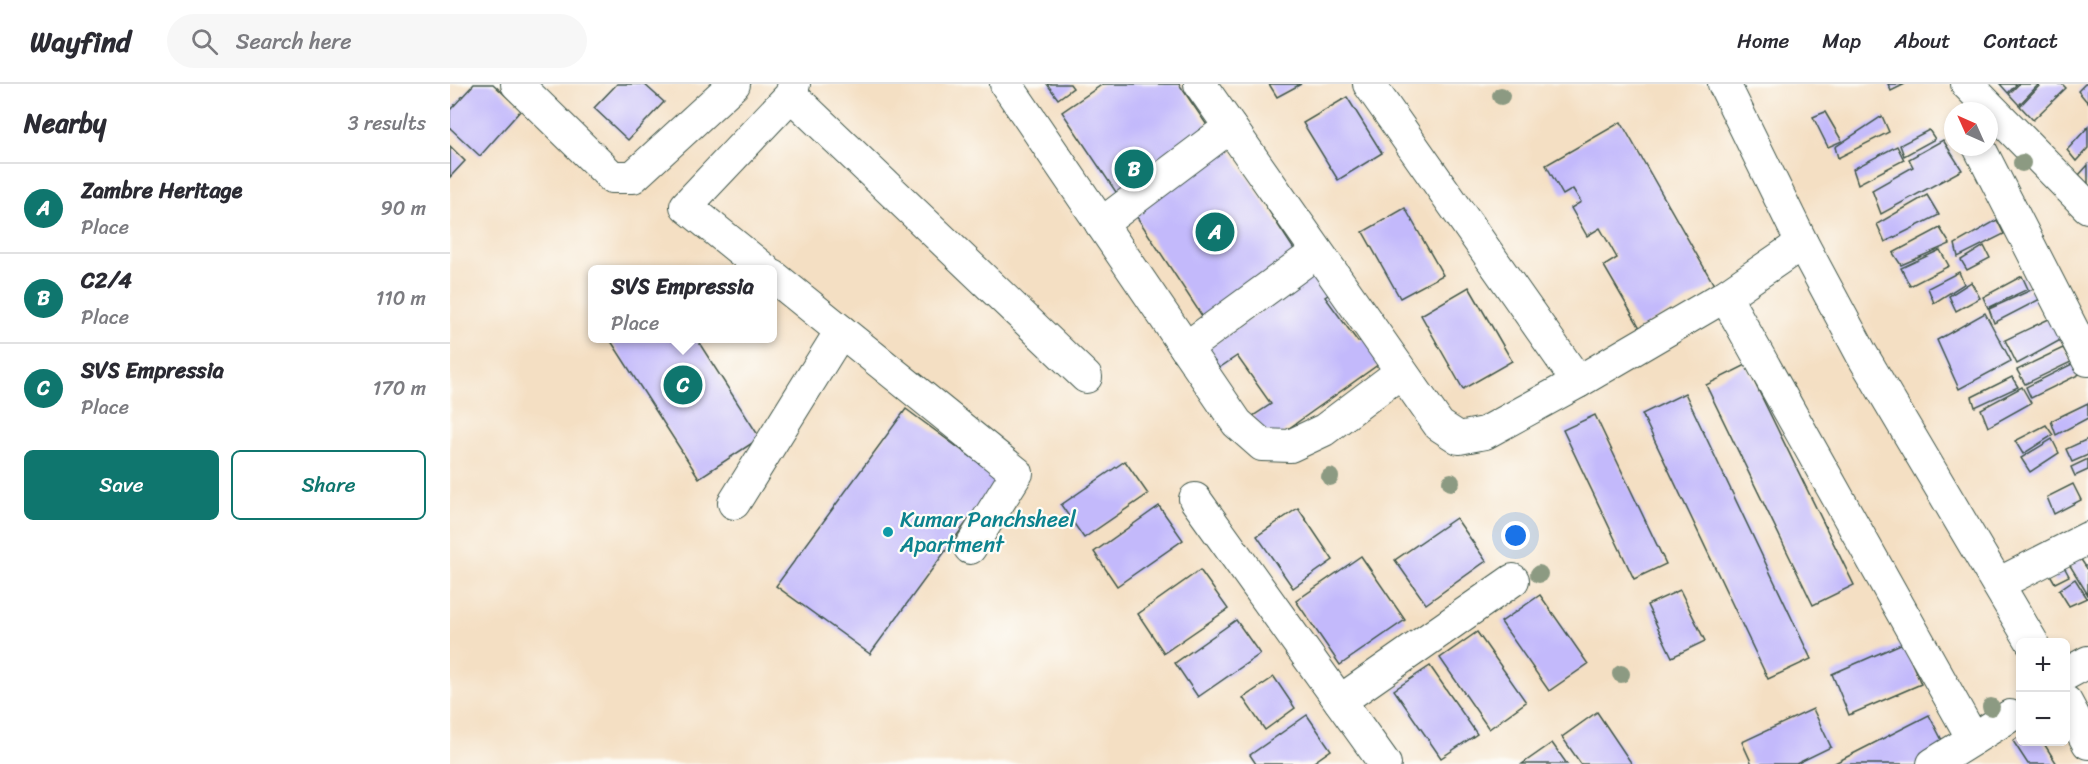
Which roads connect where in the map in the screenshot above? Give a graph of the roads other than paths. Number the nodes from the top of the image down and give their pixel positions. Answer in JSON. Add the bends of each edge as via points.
{"nodes":[{"id":1,"x":518,"y":84,"type":"edge"},
{"id":2,"x":734,"y":84,"type":"edge"},
{"id":3,"x":1006,"y":84,"type":"edge"},
{"id":4,"x":1200,"y":84,"type":"edge"},
{"id":5,"x":1369,"y":84,"type":"edge"},
{"id":6,"x":1947,"y":84,"type":"edge"},
{"id":7,"x":1967,"y":84,"type":"edge"},
{"id":8,"x":1730,"y":87,"type":"edge"},
{"id":9,"x":792,"y":90,"type":"edge"},
{"id":10,"x":1956,"y":102,"type":"edge"},
{"id":11,"x":1230,"y":127,"type":"junction"},
{"id":12,"x":1984,"y":156,"type":"edge"},
{"id":13,"x":2088,"y":207,"type":"edge"},
{"id":14,"x":1101,"y":224,"type":"junction"},
{"id":15,"x":1802,"y":243,"type":"junction"},
{"id":16,"x":1317,"y":252,"type":"junction"},
{"id":17,"x":759,"y":265,"type":"edge"},
{"id":18,"x":777,"y":279,"type":"edge"},
{"id":19,"x":1725,"y":296,"type":"junction"},
{"id":20,"x":841,"y":331,"type":"junction"},
{"id":21,"x":1186,"y":348,"type":"junction"},
{"id":22,"x":2088,"y":360,"type":"edge"},
{"id":23,"x":1401,"y":372,"type":"junction"},
{"id":24,"x":1086,"y":377,"type":"dead end"},
{"id":25,"x":1578,"y":382,"type":"junction"},
{"id":26,"x":1195,"y":499,"type":"dead end"},
{"id":27,"x":734,"y":503,"type":"dead end"},
{"id":28,"x":2088,"y":538,"type":"edge"},
{"id":29,"x":970,"y":548,"type":"dead end"},
{"id":30,"x":1513,"y":580,"type":"dead end"},
{"id":31,"x":1998,"y":584,"type":"junction"},
{"id":32,"x":2030,"y":638,"type":"edge"},
{"id":33,"x":2088,"y":662,"type":"edge"},
{"id":34,"x":2070,"y":672,"type":"edge"},
{"id":35,"x":1340,"y":701,"type":"junction"},
{"id":36,"x":2070,"y":709,"type":"edge"},
{"id":37,"x":2010,"y":716,"type":"dead end"},
{"id":38,"x":1973,"y":739,"type":"junction"},
{"id":39,"x":2088,"y":743,"type":"edge"},
{"id":40,"x":1385,"y":764,"type":"edge"},
{"id":41,"x":1933,"y":764,"type":"edge"}],
"edges":[{"from":1,"to":2,"type":"street","via":[[612,177],[633,177]]},
{"from":3,"to":14,"type":"street"},
{"from":4,"to":11,"type":"street"},
{"from":5,"to":25,"type":"street"},
{"from":6,"to":10,"type":"street"},
{"from":7,"to":13,"type":"street"},
{"from":8,"to":15,"type":"street"},
{"from":9,"to":17,"type":"street","via":[[686,206]]},
{"from":9,"to":24,"type":"street"},
{"from":11,"to":14,"type":"street"},
{"from":11,"to":16,"type":"street"},
{"from":12,"to":22,"type":"street"},
{"from":14,"to":21,"type":"street"},
{"from":15,"to":19,"type":"street"},
{"from":15,"to":31,"type":"street","via":[[1861,354]]},
{"from":16,"to":21,"type":"street"},
{"from":16,"to":23,"type":"street"},
{"from":18,"to":20,"type":"street"},
{"from":19,"to":25,"type":"street"},
{"from":19,"to":38,"type":"street"},
{"from":20,"to":27,"type":"street"},
{"from":20,"to":29,"type":"street","via":[[1017,473]]},
{"from":21,"to":23,"type":"street","via":[[1237,423],[1262,445],[1290,446],[1324,430]]},
{"from":23,"to":25,"type":"street","via":[[1439,425],[1459,438],[1485,433]]},
{"from":26,"to":35,"type":"street"},
{"from":28,"to":31,"type":"street"},
{"from":30,"to":35,"type":"street"},
{"from":31,"to":32,"type":"street"},
{"from":33,"to":34,"type":"street"},
{"from":35,"to":40,"type":"street"},
{"from":36,"to":39,"type":"street"},
{"from":37,"to":38,"type":"street"},
{"from":38,"to":41,"type":"street"}]}
